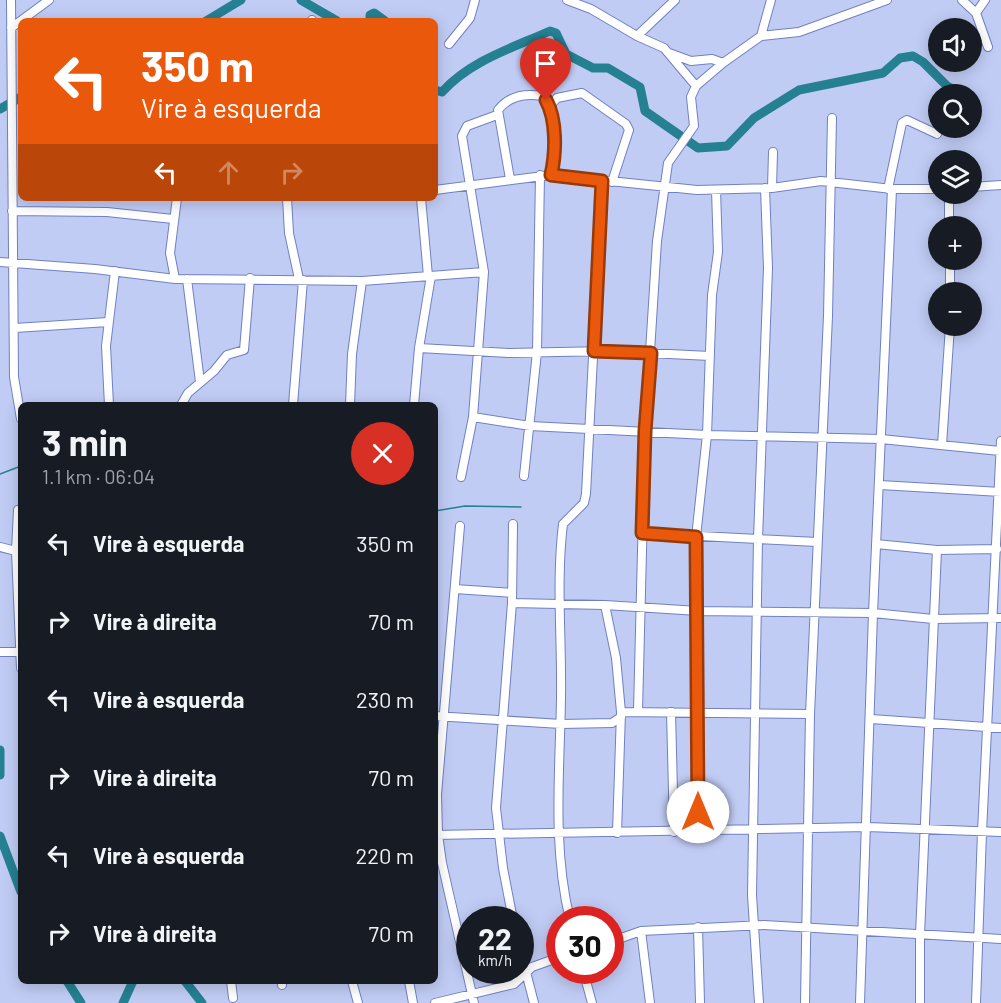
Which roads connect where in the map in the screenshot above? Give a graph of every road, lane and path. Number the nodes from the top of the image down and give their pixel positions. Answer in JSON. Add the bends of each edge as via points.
{"nodes":[{"id":1,"x":11,"y":0,"type":"edge"},
{"id":2,"x":48,"y":0,"type":"edge"},
{"id":3,"x":475,"y":0,"type":"edge"},
{"id":4,"x":567,"y":0,"type":"edge"},
{"id":5,"x":594,"y":0,"type":"edge"},
{"id":6,"x":675,"y":0,"type":"edge"},
{"id":7,"x":771,"y":0,"type":"edge"},
{"id":8,"x":887,"y":0,"type":"edge"},
{"id":9,"x":962,"y":0,"type":"edge"},
{"id":10,"x":985,"y":0,"type":"edge"},
{"id":11,"x":591,"y":9,"type":"junction"},
{"id":12,"x":976,"y":13,"type":"junction"},
{"id":13,"x":24,"y":18,"type":"edge"},
{"id":14,"x":18,"y":23,"type":"edge"},
{"id":15,"x":11,"y":28,"type":"junction"},
{"id":16,"x":637,"y":36,"type":"junction"},
{"id":17,"x":761,"y":36,"type":"junction"},
{"id":18,"x":449,"y":44,"type":"dead end"},
{"id":19,"x":988,"y":47,"type":"dead end"},
{"id":20,"x":669,"y":53,"type":"junction"},
{"id":21,"x":723,"y":63,"type":"junction"},
{"id":22,"x":696,"y":86,"type":"junction"},
{"id":23,"x":549,"y":107,"type":"junction"},
{"id":24,"x":497,"y":116,"type":"junction"},
{"id":25,"x":832,"y":118,"type":"dead end"},
{"id":26,"x":928,"y":129,"type":"edge"},
{"id":27,"x":773,"y":152,"type":"dead end"},
{"id":28,"x":540,"y":175,"type":"junction"},
{"id":29,"x":551,"y":175,"type":"junction"},
{"id":30,"x":510,"y":179,"type":"junction"},
{"id":31,"x":602,"y":181,"type":"junction"},
{"id":32,"x":612,"y":182,"type":"junction"},
{"id":33,"x":832,"y":183,"type":"junction"},
{"id":34,"x":1001,"y":184,"type":"edge"},
{"id":35,"x":471,"y":185,"type":"junction"},
{"id":36,"x":982,"y":186,"type":"edge"},
{"id":37,"x":665,"y":187,"type":"junction"},
{"id":38,"x":769,"y":188,"type":"junction"},
{"id":39,"x":890,"y":189,"type":"junction"},
{"id":40,"x":928,"y":189,"type":"edge"},
{"id":41,"x":438,"y":190,"type":"edge"},
{"id":42,"x":716,"y":190,"type":"junction"},
{"id":43,"x":176,"y":201,"type":"edge"},
{"id":44,"x":287,"y":201,"type":"edge"},
{"id":45,"x":421,"y":201,"type":"edge"},
{"id":46,"x":12,"y":211,"type":"junction"},
{"id":47,"x":173,"y":219,"type":"junction"},
{"id":48,"x":0,"y":262,"type":"edge"},
{"id":49,"x":13,"y":262,"type":"junction"},
{"id":50,"x":115,"y":271,"type":"junction"},
{"id":51,"x":484,"y":272,"type":"junction"},
{"id":52,"x":430,"y":276,"type":"junction"},
{"id":53,"x":250,"y":278,"type":"junction"},
{"id":54,"x":176,"y":279,"type":"junction"},
{"id":55,"x":187,"y":279,"type":"junction"},
{"id":56,"x":301,"y":280,"type":"junction"},
{"id":57,"x":362,"y":281,"type":"junction"},
{"id":58,"x":108,"y":322,"type":"junction"},
{"id":59,"x":15,"y":328,"type":"junction"},
{"id":60,"x":949,"y":336,"type":"edge"},
{"id":61,"x":419,"y":348,"type":"junction"},
{"id":62,"x":594,"y":351,"type":"junction"},
{"id":63,"x":479,"y":352,"type":"junction"},
{"id":64,"x":537,"y":352,"type":"junction"},
{"id":65,"x":651,"y":353,"type":"junction"},
{"id":66,"x":710,"y":356,"type":"junction"},
{"id":67,"x":200,"y":382,"type":"junction"},
{"id":68,"x":18,"y":402,"type":"edge"},
{"id":69,"x":109,"y":402,"type":"edge"},
{"id":70,"x":183,"y":402,"type":"edge"},
{"id":71,"x":292,"y":402,"type":"edge"},
{"id":72,"x":350,"y":402,"type":"edge"},
{"id":73,"x":414,"y":402,"type":"edge"},
{"id":74,"x":473,"y":417,"type":"junction"},
{"id":75,"x":530,"y":426,"type":"junction"},
{"id":76,"x":588,"y":430,"type":"junction"},
{"id":77,"x":645,"y":431,"type":"junction"},
{"id":78,"x":707,"y":435,"type":"junction"},
{"id":79,"x":763,"y":436,"type":"junction"},
{"id":80,"x":823,"y":439,"type":"junction"},
{"id":81,"x":881,"y":439,"type":"junction"},
{"id":82,"x":1001,"y":441,"type":"edge"},
{"id":83,"x":942,"y":445,"type":"junction"},
{"id":84,"x":1000,"y":451,"type":"edge"},
{"id":85,"x":524,"y":476,"type":"dead end"},
{"id":86,"x":461,"y":477,"type":"dead end"},
{"id":87,"x":880,"y":485,"type":"junction"},
{"id":88,"x":1000,"y":492,"type":"edge"},
{"id":89,"x":18,"y":510,"type":"dead end"},
{"id":90,"x":513,"y":524,"type":"dead end"},
{"id":91,"x":460,"y":526,"type":"dead end"},
{"id":92,"x":642,"y":533,"type":"junction"},
{"id":93,"x":696,"y":537,"type":"junction"},
{"id":94,"x":758,"y":539,"type":"junction"},
{"id":95,"x":817,"y":542,"type":"junction"},
{"id":96,"x":876,"y":544,"type":"junction"},
{"id":97,"x":0,"y":547,"type":"edge"},
{"id":98,"x":997,"y":549,"type":"junction"},
{"id":99,"x":937,"y":550,"type":"junction"},
{"id":100,"x":16,"y":551,"type":"junction"},
{"id":101,"x":18,"y":567,"type":"edge"},
{"id":102,"x":455,"y":589,"type":"junction"},
{"id":103,"x":512,"y":593,"type":"junction"},
{"id":104,"x":512,"y":603,"type":"junction"},
{"id":105,"x":561,"y":604,"type":"junction"},
{"id":106,"x":605,"y":605,"type":"junction"},
{"id":107,"x":639,"y":607,"type":"junction"},
{"id":108,"x":758,"y":610,"type":"junction"},
{"id":109,"x":698,"y":611,"type":"junction"},
{"id":110,"x":817,"y":611,"type":"junction"},
{"id":111,"x":873,"y":613,"type":"junction"},
{"id":112,"x":997,"y":618,"type":"edge"},
{"id":113,"x":933,"y":619,"type":"junction"},
{"id":114,"x":0,"y":652,"type":"edge"},
{"id":115,"x":18,"y":652,"type":"edge"},
{"id":116,"x":638,"y":711,"type":"junction"},
{"id":117,"x":698,"y":711,"type":"junction"},
{"id":118,"x":671,"y":712,"type":"junction"},
{"id":119,"x":755,"y":712,"type":"junction"},
{"id":120,"x":621,"y":714,"type":"junction"},
{"id":121,"x":810,"y":714,"type":"junction"},
{"id":122,"x":438,"y":716,"type":"edge"},
{"id":123,"x":445,"y":717,"type":"junction"},
{"id":124,"x":501,"y":719,"type":"junction"},
{"id":125,"x":870,"y":719,"type":"junction"},
{"id":126,"x":929,"y":721,"type":"junction"},
{"id":127,"x":612,"y":723,"type":"junction"},
{"id":128,"x":561,"y":724,"type":"junction"},
{"id":129,"x":1001,"y":728,"type":"edge"},
{"id":130,"x":986,"y":729,"type":"junction"},
{"id":131,"x":621,"y":731,"type":"junction"},
{"id":132,"x":438,"y":777,"type":"edge"},
{"id":133,"x":867,"y":827,"type":"junction"},
{"id":134,"x":809,"y":829,"type":"junction"},
{"id":135,"x":754,"y":831,"type":"junction"},
{"id":136,"x":924,"y":831,"type":"junction"},
{"id":137,"x":558,"y":832,"type":"junction"},
{"id":138,"x":674,"y":832,"type":"junction"},
{"id":139,"x":699,"y":832,"type":"junction"},
{"id":140,"x":982,"y":832,"type":"junction"},
{"id":141,"x":1001,"y":832,"type":"edge"},
{"id":142,"x":498,"y":833,"type":"junction"},
{"id":143,"x":617,"y":833,"type":"junction"},
{"id":144,"x":438,"y":835,"type":"edge"},
{"id":145,"x":438,"y":844,"type":"edge"},
{"id":146,"x":511,"y":906,"type":"edge"},
{"id":147,"x":566,"y":906,"type":"edge"},
{"id":148,"x":753,"y":925,"type":"junction"},
{"id":149,"x":698,"y":927,"type":"junction"},
{"id":150,"x":805,"y":927,"type":"junction"},
{"id":151,"x":864,"y":930,"type":"junction"},
{"id":152,"x":641,"y":931,"type":"junction"},
{"id":153,"x":920,"y":935,"type":"junction"},
{"id":154,"x":624,"y":937,"type":"edge"},
{"id":155,"x":978,"y":938,"type":"junction"},
{"id":156,"x":1001,"y":939,"type":"edge"},
{"id":157,"x":231,"y":984,"type":"edge"},
{"id":158,"x":353,"y":984,"type":"edge"},
{"id":159,"x":410,"y":984,"type":"edge"},
{"id":160,"x":514,"y":984,"type":"edge"},
{"id":161,"x":529,"y":984,"type":"edge"},
{"id":162,"x":587,"y":984,"type":"edge"},
{"id":163,"x":471,"y":993,"type":"junction"},
{"id":164,"x":233,"y":998,"type":"dead end"},
{"id":165,"x":358,"y":1003,"type":"edge"},
{"id":166,"x":413,"y":1003,"type":"edge"},
{"id":167,"x":435,"y":1003,"type":"edge"},
{"id":168,"x":474,"y":1003,"type":"edge"},
{"id":169,"x":534,"y":1003,"type":"edge"},
{"id":170,"x":592,"y":1003,"type":"edge"},
{"id":171,"x":650,"y":1003,"type":"edge"},
{"id":172,"x":700,"y":1003,"type":"edge"},
{"id":173,"x":759,"y":1003,"type":"edge"},
{"id":174,"x":805,"y":1003,"type":"edge"},
{"id":175,"x":860,"y":1003,"type":"edge"},
{"id":176,"x":920,"y":1003,"type":"edge"},
{"id":177,"x":976,"y":1003,"type":"edge"}],
"edges":[{"from":1,"to":15,"type":"street"},
{"from":2,"to":13,"type":"street"},
{"from":3,"to":18,"type":"street","via":[[470,18]]},
{"from":4,"to":11,"type":"street"},
{"from":5,"to":11,"type":"street"},
{"from":6,"to":16,"type":"street"},
{"from":7,"to":17,"type":"street"},
{"from":8,"to":17,"type":"street","via":[[799,32]]},
{"from":9,"to":12,"type":"street"},
{"from":10,"to":12,"type":"street"},
{"from":11,"to":16,"type":"street"},
{"from":12,"to":19,"type":"street"},
{"from":14,"to":15,"type":"street"},
{"from":15,"to":46,"type":"street"},
{"from":16,"to":20,"type":"street"},
{"from":17,"to":21,"type":"street"},
{"from":20,"to":21,"type":"street","via":[[691,61],[712,58]]},
{"from":20,"to":22,"type":"street"},
{"from":21,"to":22,"type":"street"},
{"from":22,"to":37,"type":"street","via":[[691,97],[694,126],[668,163]]},
{"from":23,"to":24,"type":"street","via":[[542,96],[525,95],[506,102]]},
{"from":23,"to":29,"type":"street","via":[[556,149]]},
{"from":23,"to":32,"type":"street","via":[[557,98],[582,93],[626,124],[629,130]]},
{"from":24,"to":30,"type":"street"},
{"from":24,"to":35,"type":"street","via":[[463,131]]},
{"from":25,"to":33,"type":"street"},
{"from":26,"to":39,"type":"street","via":[[906,120],[902,123]]},
{"from":27,"to":38,"type":"street"},
{"from":28,"to":29,"type":"street"},
{"from":28,"to":30,"type":"street"},
{"from":28,"to":64,"type":"street"},
{"from":29,"to":31,"type":"street"},
{"from":30,"to":35,"type":"street"},
{"from":31,"to":32,"type":"street"},
{"from":31,"to":62,"type":"street"},
{"from":32,"to":37,"type":"street"},
{"from":33,"to":38,"type":"street"},
{"from":33,"to":39,"type":"street"},
{"from":33,"to":80,"type":"street"},
{"from":34,"to":36,"type":"street"},
{"from":35,"to":41,"type":"street"},
{"from":35,"to":51,"type":"street"},
{"from":37,"to":42,"type":"street"},
{"from":37,"to":65,"type":"street","via":[[657,241]]},
{"from":38,"to":42,"type":"street"},
{"from":38,"to":79,"type":"street"},
{"from":39,"to":40,"type":"street"},
{"from":39,"to":81,"type":"street"},
{"from":42,"to":66,"type":"street","via":[[718,252]]},
{"from":43,"to":47,"type":"street"},
{"from":44,"to":56,"type":"street","via":[[289,233]]},
{"from":45,"to":52,"type":"street"},
{"from":46,"to":47,"type":"street","via":[[107,212]]},
{"from":46,"to":49,"type":"street"},
{"from":47,"to":54,"type":"street","via":[[170,253]]},
{"from":48,"to":49,"type":"street"},
{"from":49,"to":50,"type":"street"},
{"from":49,"to":59,"type":"street"},
{"from":50,"to":54,"type":"street"},
{"from":50,"to":58,"type":"street"},
{"from":51,"to":52,"type":"street"},
{"from":51,"to":63,"type":"street"},
{"from":52,"to":57,"type":"street"},
{"from":52,"to":61,"type":"street"},
{"from":53,"to":55,"type":"street"},
{"from":53,"to":56,"type":"street"},
{"from":53,"to":67,"type":"street","via":[[245,348],[230,352]]},
{"from":54,"to":55,"type":"street"},
{"from":55,"to":67,"type":"street"},
{"from":56,"to":57,"type":"street"},
{"from":56,"to":71,"type":"street"},
{"from":57,"to":72,"type":"street"},
{"from":58,"to":59,"type":"street"},
{"from":58,"to":69,"type":"street","via":[[105,366]]},
{"from":59,"to":68,"type":"street","via":[[14,378]]},
{"from":60,"to":83,"type":"street"},
{"from":61,"to":63,"type":"street"},
{"from":61,"to":73,"type":"street"},
{"from":62,"to":64,"type":"street"},
{"from":62,"to":65,"type":"street"},
{"from":62,"to":76,"type":"street"},
{"from":63,"to":64,"type":"street"},
{"from":63,"to":74,"type":"street"},
{"from":64,"to":75,"type":"street"},
{"from":65,"to":66,"type":"street"},
{"from":65,"to":77,"type":"street"},
{"from":66,"to":78,"type":"street"},
{"from":67,"to":70,"type":"street"},
{"from":74,"to":75,"type":"street"},
{"from":74,"to":86,"type":"street"},
{"from":75,"to":76,"type":"street"},
{"from":75,"to":85,"type":"street"},
{"from":76,"to":77,"type":"street"},
{"from":76,"to":105,"type":"street","via":[[584,503],[563,524]]},
{"from":77,"to":78,"type":"street"},
{"from":77,"to":92,"type":"street"},
{"from":78,"to":79,"type":"street"},
{"from":78,"to":93,"type":"street"},
{"from":79,"to":80,"type":"street"},
{"from":79,"to":94,"type":"street"},
{"from":80,"to":81,"type":"street"},
{"from":80,"to":95,"type":"street"},
{"from":81,"to":83,"type":"street"},
{"from":81,"to":87,"type":"street"},
{"from":82,"to":84,"type":"street"},
{"from":83,"to":84,"type":"street"},
{"from":84,"to":88,"type":"street"},
{"from":87,"to":88,"type":"street"},
{"from":87,"to":96,"type":"street"},
{"from":88,"to":98,"type":"street"},
{"from":89,"to":100,"type":"street"},
{"from":90,"to":103,"type":"street"},
{"from":91,"to":102,"type":"street"},
{"from":92,"to":93,"type":"street"},
{"from":92,"to":107,"type":"street"},
{"from":93,"to":94,"type":"street"},
{"from":93,"to":109,"type":"street"},
{"from":94,"to":95,"type":"street"},
{"from":94,"to":108,"type":"street"},
{"from":95,"to":110,"type":"street"},
{"from":96,"to":99,"type":"street"},
{"from":96,"to":111,"type":"street"},
{"from":97,"to":100,"type":"street"},
{"from":98,"to":99,"type":"street"},
{"from":98,"to":112,"type":"street"},
{"from":99,"to":113,"type":"street"},
{"from":100,"to":101,"type":"street"},
{"from":102,"to":103,"type":"street"},
{"from":102,"to":123,"type":"street"},
{"from":103,"to":104,"type":"street"},
{"from":104,"to":105,"type":"street"},
{"from":104,"to":124,"type":"street"},
{"from":105,"to":106,"type":"street"},
{"from":105,"to":128,"type":"street"},
{"from":106,"to":107,"type":"street"},
{"from":106,"to":120,"type":"street","via":[[616,657]]},
{"from":107,"to":109,"type":"street"},
{"from":107,"to":116,"type":"street"},
{"from":108,"to":109,"type":"street"},
{"from":108,"to":110,"type":"street"},
{"from":108,"to":119,"type":"street"},
{"from":109,"to":117,"type":"street"},
{"from":110,"to":111,"type":"street"},
{"from":110,"to":121,"type":"street"},
{"from":111,"to":113,"type":"street"},
{"from":111,"to":125,"type":"street"},
{"from":112,"to":113,"type":"street"},
{"from":112,"to":130,"type":"street"},
{"from":113,"to":126,"type":"street"},
{"from":114,"to":115,"type":"street"},
{"from":116,"to":118,"type":"street"},
{"from":116,"to":120,"type":"street"},
{"from":117,"to":118,"type":"street"},
{"from":117,"to":119,"type":"street"},
{"from":117,"to":139,"type":"street"},
{"from":118,"to":138,"type":"street"},
{"from":119,"to":121,"type":"street"},
{"from":119,"to":135,"type":"street"},
{"from":120,"to":127,"type":"street"},
{"from":120,"to":131,"type":"street"},
{"from":121,"to":134,"type":"street"},
{"from":122,"to":123,"type":"street"},
{"from":123,"to":124,"type":"street"},
{"from":123,"to":132,"type":"street"},
{"from":124,"to":128,"type":"street"},
{"from":124,"to":142,"type":"street"},
{"from":125,"to":126,"type":"street"},
{"from":125,"to":133,"type":"street"},
{"from":126,"to":130,"type":"street"},
{"from":126,"to":136,"type":"street"},
{"from":127,"to":128,"type":"street"},
{"from":127,"to":131,"type":"street"},
{"from":128,"to":137,"type":"street"},
{"from":129,"to":130,"type":"street"},
{"from":130,"to":140,"type":"street"},
{"from":131,"to":143,"type":"street"},
{"from":133,"to":134,"type":"street"},
{"from":133,"to":136,"type":"street"},
{"from":133,"to":151,"type":"street"},
{"from":134,"to":135,"type":"street"},
{"from":134,"to":150,"type":"street"},
{"from":135,"to":139,"type":"street"},
{"from":135,"to":148,"type":"street"},
{"from":136,"to":140,"type":"street"},
{"from":136,"to":153,"type":"street"},
{"from":137,"to":142,"type":"street"},
{"from":137,"to":143,"type":"street"},
{"from":137,"to":147,"type":"street"},
{"from":138,"to":139,"type":"street"},
{"from":138,"to":143,"type":"street"},
{"from":140,"to":141,"type":"street"},
{"from":140,"to":155,"type":"street"},
{"from":142,"to":144,"type":"street"},
{"from":142,"to":146,"type":"street"},
{"from":145,"to":163,"type":"street"},
{"from":148,"to":149,"type":"street"},
{"from":148,"to":150,"type":"street"},
{"from":148,"to":173,"type":"street"},
{"from":149,"to":152,"type":"street"},
{"from":149,"to":172,"type":"street"},
{"from":150,"to":151,"type":"street"},
{"from":150,"to":174,"type":"street"},
{"from":151,"to":153,"type":"street"},
{"from":151,"to":175,"type":"street"},
{"from":152,"to":154,"type":"street"},
{"from":152,"to":171,"type":"street"},
{"from":153,"to":155,"type":"street"},
{"from":153,"to":176,"type":"street"},
{"from":155,"to":156,"type":"street"},
{"from":155,"to":177,"type":"street"},
{"from":157,"to":164,"type":"street"},
{"from":158,"to":165,"type":"street"},
{"from":159,"to":166,"type":"street"},
{"from":160,"to":163,"type":"street"},
{"from":161,"to":169,"type":"street"},
{"from":162,"to":170,"type":"street"},
{"from":163,"to":167,"type":"street"},
{"from":163,"to":168,"type":"street"}]}
